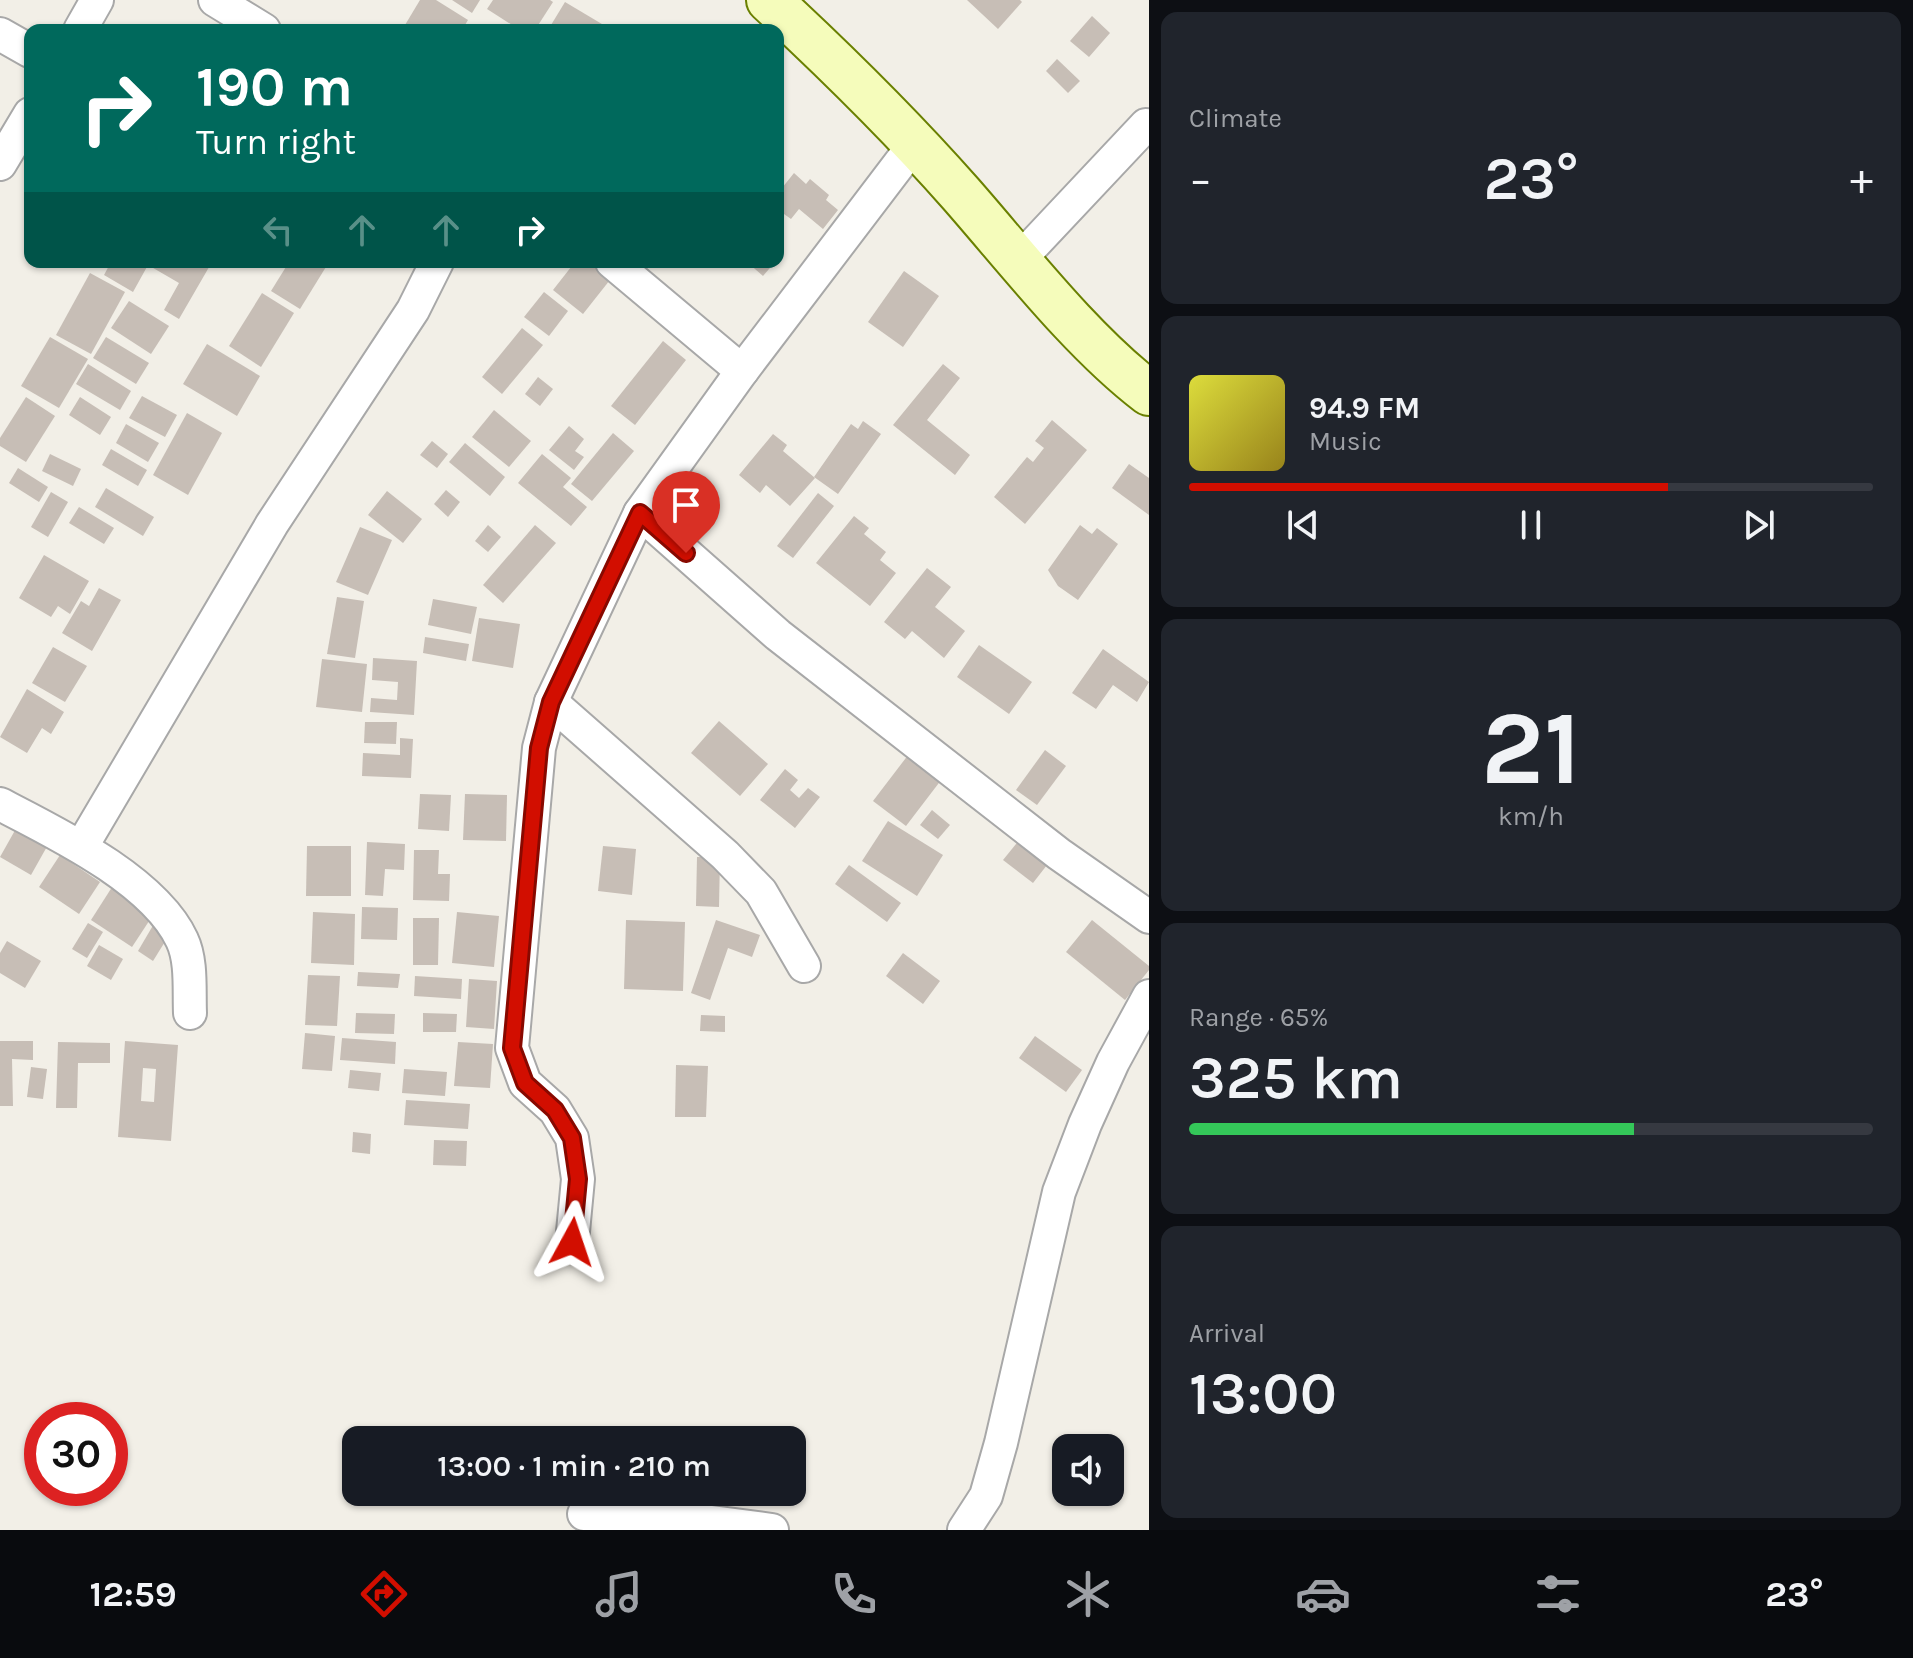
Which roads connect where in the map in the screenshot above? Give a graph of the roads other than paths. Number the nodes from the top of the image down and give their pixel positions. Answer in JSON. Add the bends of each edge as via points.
{"nodes":[{"id":1,"x":97,"y":0,"type":"edge"},
{"id":2,"x":215,"y":0,"type":"edge"},
{"id":3,"x":769,"y":0,"type":"edge"},
{"id":4,"x":83,"y":24,"type":"edge"},
{"id":5,"x":254,"y":24,"type":"edge"},
{"id":6,"x":0,"y":34,"type":"edge"},
{"id":7,"x":24,"y":48,"type":"edge"},
{"id":8,"x":24,"y":124,"type":"edge"},
{"id":9,"x":1146,"y":125,"type":"dead end"},
{"id":10,"x":916,"y":142,"type":"junction"},
{"id":11,"x":0,"y":164,"type":"edge"},
{"id":12,"x":1019,"y":260,"type":"junction"},
{"id":13,"x":434,"y":268,"type":"edge"},
{"id":14,"x":619,"y":268,"type":"edge"},
{"id":15,"x":742,"y":371,"type":"junction"},
{"id":16,"x":1149,"y":393,"type":"edge"},
{"id":17,"x":640,"y":513,"type":"junction"},
{"id":18,"x":551,"y":702,"type":"junction"},
{"id":19,"x":0,"y":804,"type":"edge"},
{"id":20,"x":82,"y":846,"type":"junction"},
{"id":21,"x":1149,"y":917,"type":"edge"},
{"id":22,"x":804,"y":966,"type":"dead end"},
{"id":23,"x":1149,"y":996,"type":"edge"},
{"id":24,"x":190,"y":1013,"type":"dead end"},
{"id":25,"x":572,"y":1242,"type":"dead end"},
{"id":26,"x":584,"y":1514,"type":"dead end"},
{"id":27,"x":772,"y":1530,"type":"edge"},
{"id":28,"x":964,"y":1530,"type":"edge"}],
"edges":[{"from":1,"to":4,"type":"street"},
{"from":2,"to":5,"type":"street"},
{"from":3,"to":10,"type":"main road"},
{"from":6,"to":7,"type":"street"},
{"from":8,"to":11,"type":"street"},
{"from":9,"to":12,"type":"street"},
{"from":10,"to":12,"type":"main road"},
{"from":10,"to":15,"type":"street"},
{"from":12,"to":16,"type":"main road"},
{"from":13,"to":20,"type":"street","via":[[413,310],[272,524]]},
{"from":14,"to":15,"type":"street"},
{"from":15,"to":17,"type":"street"},
{"from":17,"to":18,"type":"street"},
{"from":17,"to":21,"type":"street","via":[[778,635],[1035,836]]},
{"from":18,"to":22,"type":"street","via":[[761,892]]},
{"from":18,"to":25,"type":"street","via":[[539,748],[512,1048],[525,1083],[555,1110],[572,1138],[578,1179]]},
{"from":19,"to":20,"type":"street"},
{"from":20,"to":24,"type":"street","via":[[139,889],[182,940]]},
{"from":23,"to":28,"type":"street","via":[[1090,1112],[1059,1192],[1001,1443],[986,1496]]},
{"from":26,"to":27,"type":"street","via":[[681,1518]]}]}
